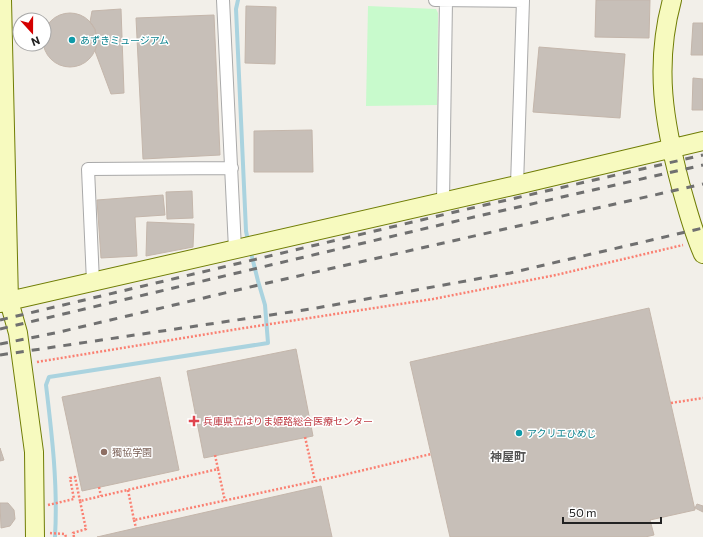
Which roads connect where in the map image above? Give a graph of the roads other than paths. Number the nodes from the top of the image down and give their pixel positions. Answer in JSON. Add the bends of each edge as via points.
{"nodes":[{"id":1,"x":2,"y":0,"type":"edge"},
{"id":2,"x":223,"y":0,"type":"edge"},
{"id":3,"x":435,"y":0,"type":"edge"},
{"id":4,"x":446,"y":0,"type":"edge"},
{"id":5,"x":672,"y":0,"type":"edge"},
{"id":6,"x":523,"y":1,"type":"edge"},
{"id":7,"x":2,"y":131,"type":"edge"},
{"id":8,"x":703,"y":141,"type":"edge"},
{"id":9,"x":671,"y":148,"type":"junction"},
{"id":10,"x":232,"y":168,"type":"junction"},
{"id":11,"x":517,"y":185,"type":"junction"},
{"id":12,"x":443,"y":202,"type":"junction"},
{"id":13,"x":700,"y":248,"type":"edge"},
{"id":14,"x":235,"y":249,"type":"junction"},
{"id":15,"x":93,"y":282,"type":"junction"},
{"id":16,"x":4,"y":302,"type":"edge"},
{"id":17,"x":41,"y":535,"type":"edge"}],
"edges":[{"from":1,"to":7,"type":"street"},
{"from":2,"to":10,"type":"street"},
{"from":3,"to":4,"type":"street"},
{"from":4,"to":6,"type":"street"},
{"from":4,"to":12,"type":"street"},
{"from":5,"to":9,"type":"street","via":[[666,20],[663,55],[663,102]]},
{"from":6,"to":11,"type":"street"},
{"from":7,"to":16,"type":"street"},
{"from":8,"to":9,"type":"street"},
{"from":9,"to":11,"type":"street"},
{"from":9,"to":13,"type":"street","via":[[694,236]]},
{"from":10,"to":14,"type":"street"},
{"from":10,"to":15,"type":"street","via":[[88,169]]},
{"from":11,"to":12,"type":"street"},
{"from":12,"to":14,"type":"street"},
{"from":14,"to":15,"type":"street"},
{"from":15,"to":16,"type":"street"},
{"from":16,"to":17,"type":"street","via":[[18,333],[34,452]]}]}
